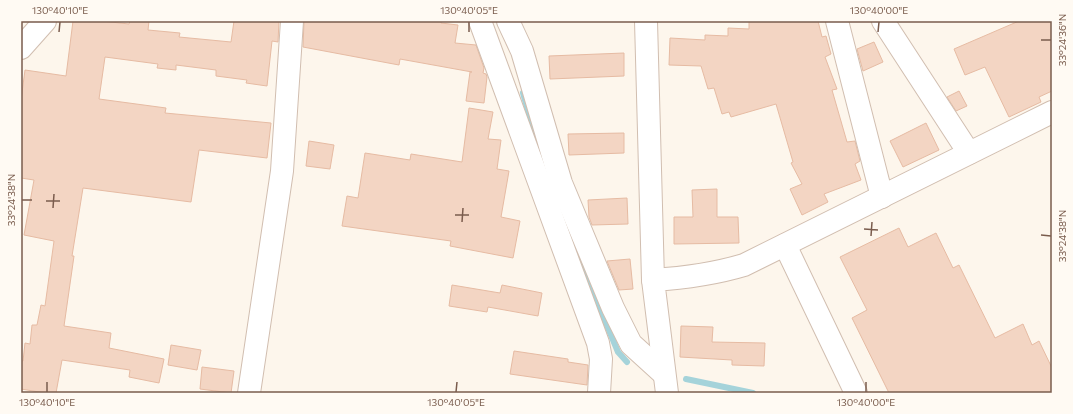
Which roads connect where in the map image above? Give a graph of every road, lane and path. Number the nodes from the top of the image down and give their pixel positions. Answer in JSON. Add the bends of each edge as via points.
{"nodes":[{"id":1,"x":45,"y":21,"type":"edge"},
{"id":2,"x":292,"y":21,"type":"edge"},
{"id":3,"x":480,"y":21,"type":"edge"},
{"id":4,"x":508,"y":21,"type":"edge"},
{"id":5,"x":646,"y":21,"type":"edge"},
{"id":6,"x":837,"y":21,"type":"edge"},
{"id":7,"x":883,"y":21,"type":"edge"},
{"id":8,"x":21,"y":48,"type":"edge"},
{"id":9,"x":1052,"y":112,"type":"edge"},
{"id":10,"x":969,"y":153,"type":"junction"},
{"id":11,"x":882,"y":197,"type":"junction"},
{"id":12,"x":786,"y":244,"type":"junction"},
{"id":13,"x":653,"y":280,"type":"junction"},
{"id":14,"x":665,"y":383,"type":"edge"},
{"id":15,"x":249,"y":393,"type":"edge"},
{"id":16,"x":599,"y":393,"type":"edge"},
{"id":17,"x":856,"y":393,"type":"edge"}],
"edges":[{"from":1,"to":8,"type":"street"},
{"from":2,"to":15,"type":"street","via":[[282,171]]},
{"from":3,"to":16,"type":"street","via":[[598,343],[601,359]]},
{"from":4,"to":14,"type":"street","via":[[522,51],[561,183],[613,308],[631,344]]},
{"from":5,"to":13,"type":"street"},
{"from":6,"to":11,"type":"street"},
{"from":7,"to":10,"type":"street"},
{"from":9,"to":10,"type":"street"},
{"from":10,"to":11,"type":"street"},
{"from":11,"to":12,"type":"street"},
{"from":12,"to":13,"type":"street","via":[[744,265],[720,272],[692,278]]},
{"from":12,"to":17,"type":"street"},
{"from":13,"to":14,"type":"street"}]}
